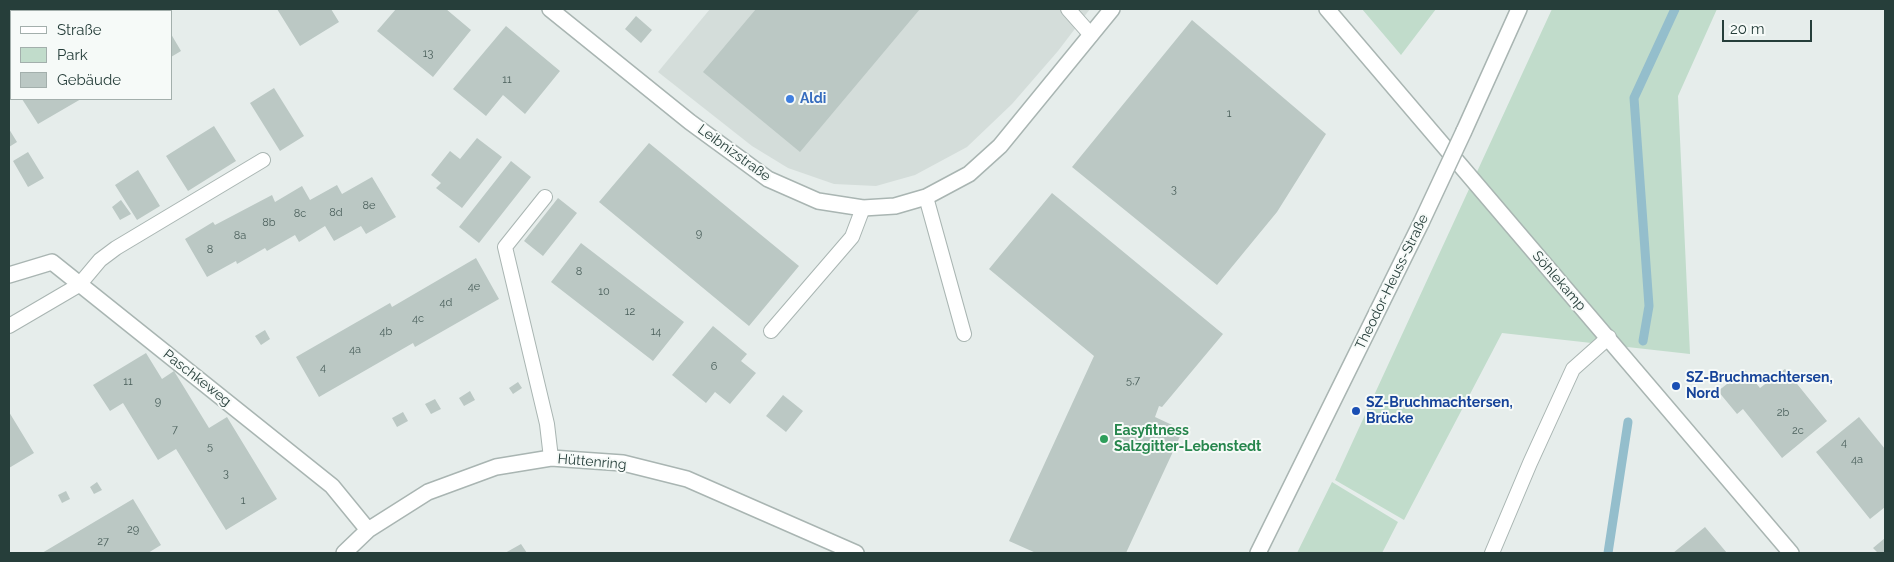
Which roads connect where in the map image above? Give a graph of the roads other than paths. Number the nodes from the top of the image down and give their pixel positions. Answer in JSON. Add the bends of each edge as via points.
{"nodes":[{"id":1,"x":550,"y":9,"type":"edge"},
{"id":2,"x":1068,"y":9,"type":"edge"},
{"id":3,"x":1112,"y":9,"type":"edge"},
{"id":4,"x":1327,"y":9,"type":"edge"},
{"id":5,"x":1519,"y":9,"type":"edge"},
{"id":6,"x":1091,"y":35,"type":"junction"},
{"id":7,"x":263,"y":160,"type":"dead end"},
{"id":8,"x":545,"y":197,"type":"dead end"},
{"id":9,"x":926,"y":197,"type":"junction"},
{"id":10,"x":863,"y":208,"type":"junction"},
{"id":11,"x":9,"y":275,"type":"edge"},
{"id":12,"x":80,"y":285,"type":"junction"},
{"id":13,"x":9,"y":326,"type":"edge"},
{"id":14,"x":771,"y":331,"type":"dead end"},
{"id":15,"x":964,"y":334,"type":"dead end"},
{"id":16,"x":1609,"y":337,"type":"junction"},
{"id":17,"x":551,"y":458,"type":"junction"},
{"id":18,"x":368,"y":530,"type":"junction"},
{"id":19,"x":853,"y":552,"type":"edge"},
{"id":20,"x":344,"y":553,"type":"edge"},
{"id":21,"x":1258,"y":553,"type":"edge"},
{"id":22,"x":1492,"y":553,"type":"edge"},
{"id":23,"x":1790,"y":553,"type":"edge"}],
"edges":[{"from":1,"to":10,"type":"street","name":"Leibnizstraße","via":[[690,122],[768,179],[818,201]]},
{"from":2,"to":6,"type":"lane"},
{"from":3,"to":6,"type":"street","name":"Leibnizstraße"},
{"from":4,"to":16,"type":"street","name":"Söhlekamp"},
{"from":5,"to":21,"type":"street","name":"Theodor-Heuss-Straße","bridge":true,"via":[[1420,223]]},
{"from":6,"to":9,"type":"street","name":"Leibnizstraße","via":[[1000,146],[969,174]]},
{"from":7,"to":12,"type":"lane","via":[[116,248],[100,260]]},
{"from":8,"to":17,"type":"lane","via":[[505,246],[547,424]]},
{"from":9,"to":10,"type":"street","name":"Leibnizstraße","via":[[895,206]]},
{"from":9,"to":15,"type":"lane"},
{"from":10,"to":14,"type":"lane","via":[[852,237]]},
{"from":11,"to":12,"type":"street","name":"Paschkeweg","via":[[52,262]]},
{"from":12,"to":13,"type":"lane"},
{"from":12,"to":18,"type":"street","name":"Paschkeweg","via":[[332,486]]},
{"from":16,"to":22,"type":"lane","via":[[1573,369]]},
{"from":16,"to":23,"type":"street","name":"Söhlekamp"},
{"from":17,"to":18,"type":"street","name":"Hüttenring","via":[[496,467],[428,492]]},
{"from":17,"to":19,"type":"street","name":"Hüttenring","via":[[623,463],[687,479]]},
{"from":18,"to":20,"type":"street","name":"Hüttenring"}]}
